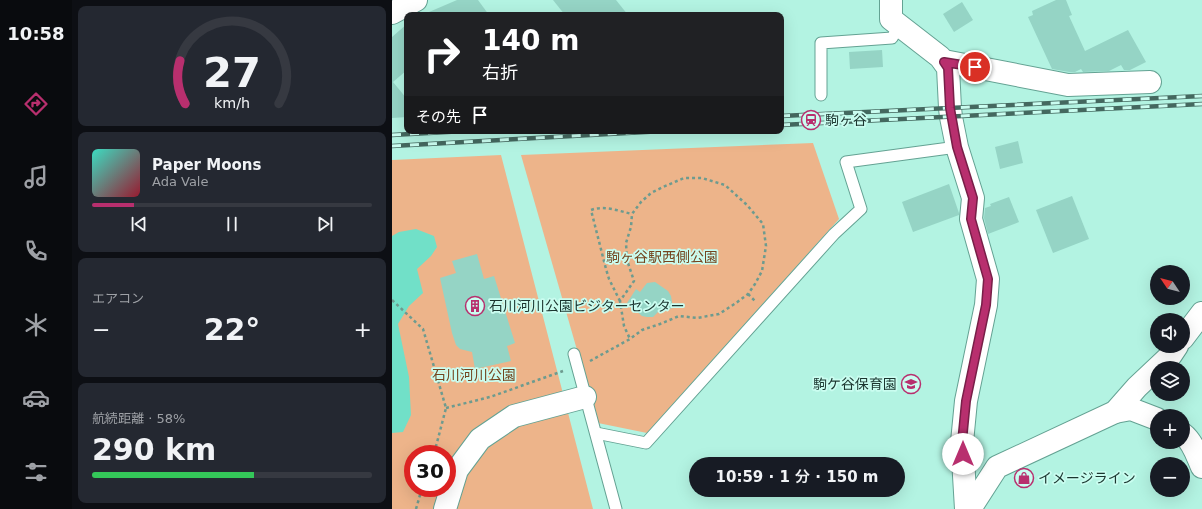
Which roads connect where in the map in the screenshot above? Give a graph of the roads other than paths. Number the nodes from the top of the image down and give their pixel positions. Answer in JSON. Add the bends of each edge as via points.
{"nodes":[{"id":1,"x":416,"y":0,"type":"edge"},
{"id":2,"x":891,"y":0,"type":"edge"},
{"id":3,"x":392,"y":13,"type":"edge"},
{"id":4,"x":899,"y":26,"type":"junction"},
{"id":5,"x":944,"y":62,"type":"junction"},
{"id":6,"x":1150,"y":82,"type":"dead end"},
{"id":7,"x":821,"y":95,"type":"dead end"},
{"id":8,"x":957,"y":147,"type":"junction"},
{"id":9,"x":1202,"y":313,"type":"edge"},
{"id":10,"x":1190,"y":329,"type":"edge"},
{"id":11,"x":1172,"y":353,"type":"edge"},
{"id":12,"x":574,"y":354,"type":"dead end"},
{"id":13,"x":585,"y":397,"type":"junction"},
{"id":14,"x":1115,"y":412,"type":"junction"},
{"id":15,"x":1150,"y":416,"type":"edge"},
{"id":16,"x":596,"y":434,"type":"junction"},
{"id":17,"x":1190,"y":443,"type":"edge"},
{"id":18,"x":1202,"y":467,"type":"edge"},
{"id":19,"x":445,"y":509,"type":"edge"},
{"id":20,"x":616,"y":509,"type":"edge"},
{"id":21,"x":966,"y":509,"type":"edge"},
{"id":22,"x":970,"y":509,"type":"edge"}],
"edges":[{"from":1,"to":3,"type":"main road"},
{"from":2,"to":4,"type":"main road","via":[[891,19]]},
{"from":4,"to":5,"type":"main road","via":[[940,56]]},
{"from":4,"to":7,"type":"lane","via":[[892,38],[821,43]]},
{"from":5,"to":6,"type":"main road","via":[[1068,85]]},
{"from":5,"to":8,"type":"main road","via":[[948,68],[950,108]]},
{"from":8,"to":16,"type":"lane","via":[[846,162],[862,209],[834,234],[646,443]]},
{"from":8,"to":21,"type":"main road","via":[[973,198],[971,219],[988,279],[986,305],[966,401],[962,442]]},
{"from":9,"to":10,"type":"main road"},
{"from":11,"to":14,"type":"main road"},
{"from":12,"to":13,"type":"lane"},
{"from":13,"to":16,"type":"lane"},
{"from":13,"to":19,"type":"main road","via":[[514,416],[480,439],[457,470]]},
{"from":14,"to":15,"type":"main road","via":[[1130,409]]},
{"from":14,"to":22,"type":"main road","via":[[998,467]]},
{"from":16,"to":20,"type":"lane"},
{"from":17,"to":18,"type":"main road"}]}
